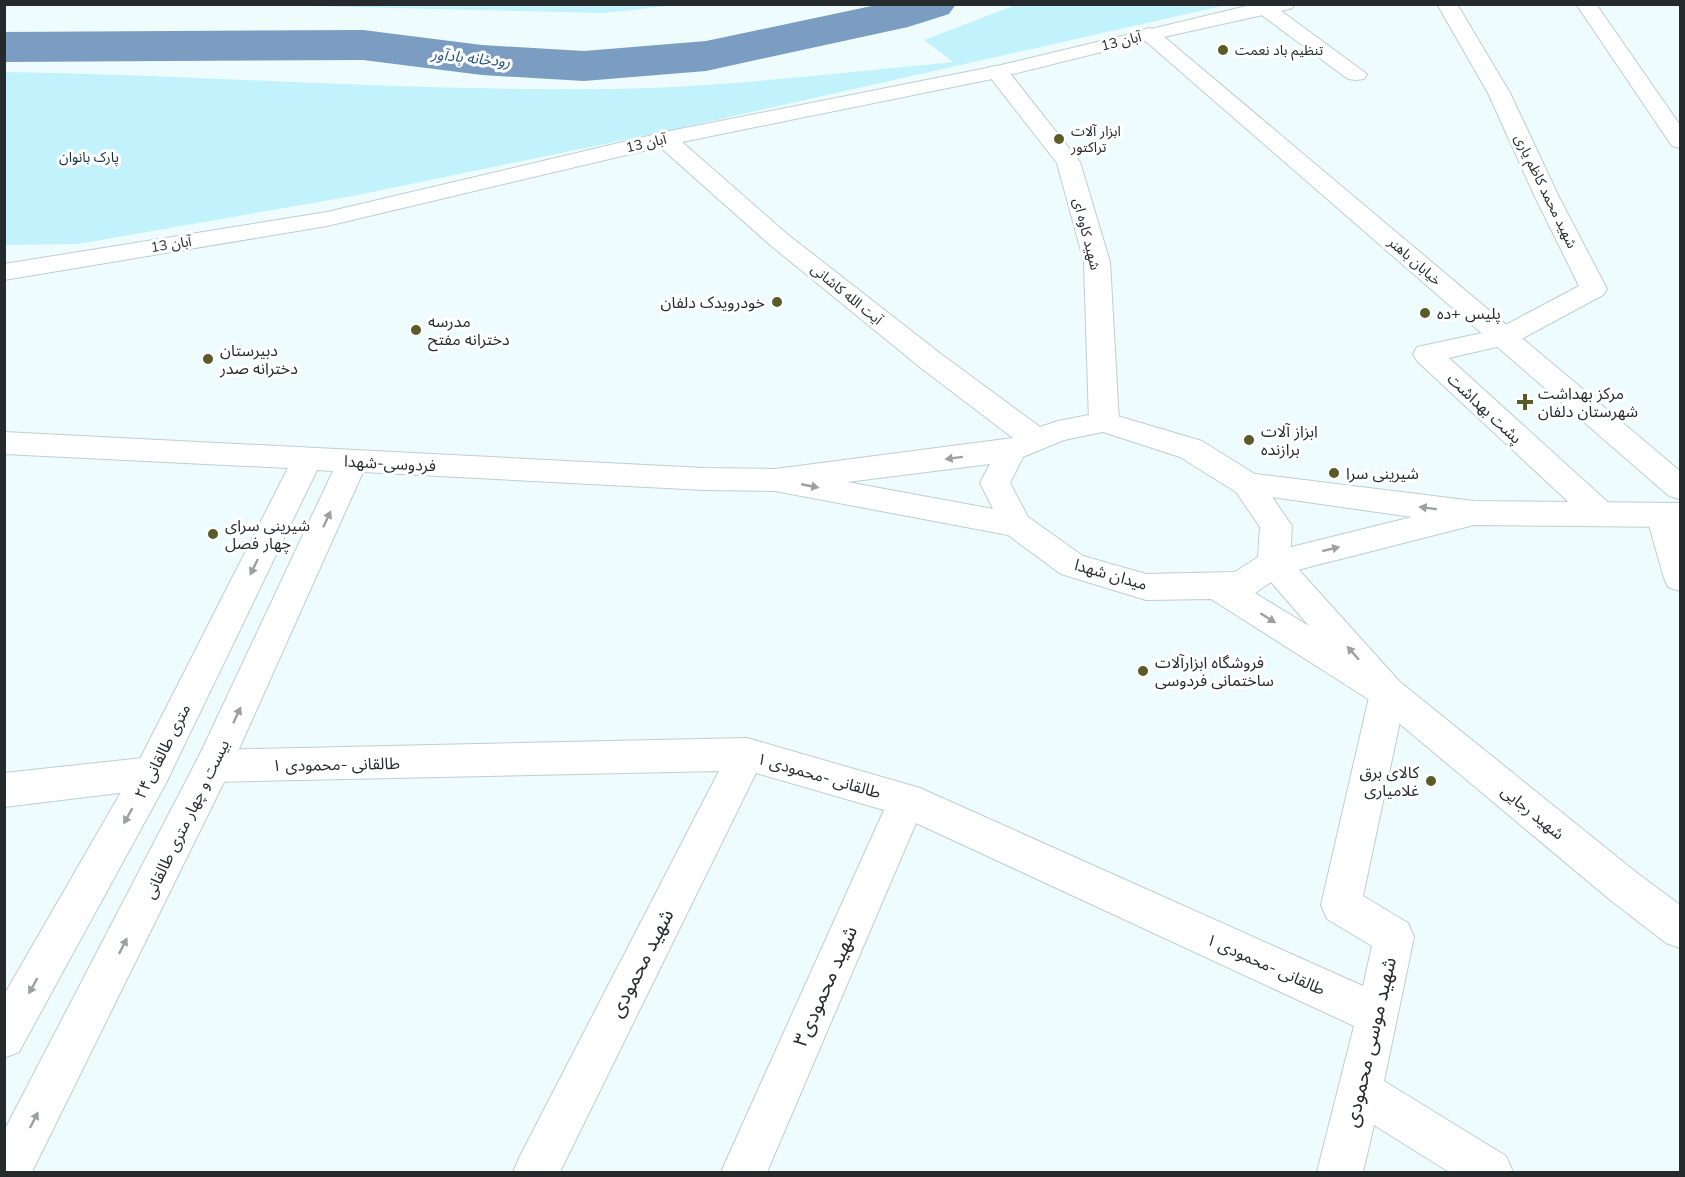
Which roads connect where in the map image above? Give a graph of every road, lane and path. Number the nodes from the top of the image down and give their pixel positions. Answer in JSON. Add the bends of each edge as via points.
{"nodes":[{"id":1,"x":1447,"y":4,"type":"edge"},
{"id":2,"x":1586,"y":4,"type":"edge"},
{"id":3,"x":1275,"y":7,"type":"edge"},
{"id":4,"x":1149,"y":34,"type":"junction"},
{"id":5,"x":997,"y":72,"type":"junction"},
{"id":6,"x":1356,"y":74,"type":"dead end"},
{"id":7,"x":665,"y":139,"type":"junction"},
{"id":8,"x":1680,"y":141,"type":"edge"},
{"id":9,"x":4,"y":272,"type":"edge"},
{"id":10,"x":1504,"y":337,"type":"junction"},
{"id":11,"x":1104,"y":422,"type":"junction"},
{"id":12,"x":4,"y":443,"type":"edge"},
{"id":13,"x":1024,"y":445,"type":"junction"},
{"id":14,"x":308,"y":458,"type":"junction"},
{"id":15,"x":353,"y":461,"type":"junction"},
{"id":16,"x":775,"y":480,"type":"junction"},
{"id":17,"x":1246,"y":484,"type":"junction"},
{"id":18,"x":1680,"y":488,"type":"edge"},
{"id":19,"x":1474,"y":513,"type":"junction"},
{"id":20,"x":1600,"y":514,"type":"junction"},
{"id":21,"x":1671,"y":515,"type":"edge"},
{"id":22,"x":1017,"y":525,"type":"junction"},
{"id":23,"x":1274,"y":563,"type":"junction"},
{"id":24,"x":1680,"y":578,"type":"edge"},
{"id":25,"x":1219,"y":587,"type":"junction"},
{"id":26,"x":1388,"y":693,"type":"junction"},
{"id":27,"x":747,"y":754,"type":"junction"},
{"id":28,"x":213,"y":766,"type":"junction"},
{"id":29,"x":152,"y":773,"type":"junction"},
{"id":30,"x":4,"y":790,"type":"edge"},
{"id":31,"x":907,"y":801,"type":"junction"},
{"id":32,"x":1680,"y":928,"type":"edge"},
{"id":33,"x":1378,"y":1015,"type":"junction"},
{"id":34,"x":4,"y":1037,"type":"edge"},
{"id":35,"x":1360,"y":1091,"type":"junction"},
{"id":36,"x":8,"y":1173,"type":"edge"},
{"id":37,"x":536,"y":1173,"type":"edge"},
{"id":38,"x":744,"y":1173,"type":"edge"},
{"id":39,"x":1340,"y":1173,"type":"edge"},
{"id":40,"x":1490,"y":1173,"type":"edge"}],
"edges":[{"from":1,"to":10,"type":"street","name":"شهید محمد کاظم یاری","via":[[1499,93],[1594,289]]},
{"from":2,"to":8,"type":"street"},
{"from":3,"to":4,"type":"street","name":"13 آبان"},
{"from":3,"to":6,"type":"street"},
{"from":4,"to":5,"type":"street","name":"13 آبان"},
{"from":4,"to":10,"type":"street","name":"خیابان باهنر"},
{"from":5,"to":7,"type":"street","name":"13 آبان"},
{"from":5,"to":11,"type":"street","name":"شهید کاوه ای","via":[[1068,162],[1097,262]]},
{"from":7,"to":9,"type":"street","name":"13 آبان","via":[[327,219]]},
{"from":7,"to":13,"type":"street","name":"آیت الله کاشانی","via":[[778,239],[931,361]]},
{"from":10,"to":18,"type":"street","name":"خیابان باهنر"},
{"from":10,"to":20,"type":"street","name":"پشت بهداشت","via":[[1427,354]]},
{"from":11,"to":13,"type":"street","via":[[1058,431]]},
{"from":11,"to":17,"type":"street","via":[[1191,449]]},
{"from":12,"to":14,"type":"street","name":"فردوسی-شهدا"},
{"from":13,"to":16,"type":"street","one_way":true},
{"from":13,"to":22,"type":"street","name":"میدان شهدا","via":[[995,483]]},
{"from":14,"to":15,"type":"street","name":"فردوسی-شهدا"},
{"from":14,"to":29,"type":"street","name":"۲۴متری طالقانی","one_way":true},
{"from":15,"to":16,"type":"street","name":"فردوسی-شهدا"},
{"from":28,"to":15,"type":"street","name":"بیست و چهار متری طالقانی","one_way":true},
{"from":16,"to":22,"type":"street","one_way":true},
{"from":19,"to":17,"type":"street","one_way":true},
{"from":17,"to":23,"type":"street","via":[[1276,526]]},
{"from":19,"to":20,"type":"street"},
{"from":23,"to":19,"type":"street","one_way":true},
{"from":20,"to":21,"type":"street"},
{"from":21,"to":24,"type":"street"},
{"from":22,"to":25,"type":"street","name":"میدان شهدا","via":[[1072,565],[1146,587]]},
{"from":23,"to":25,"type":"street","name":"میدان شهدا","via":[[1242,585]]},
{"from":26,"to":23,"type":"street","one_way":true},
{"from":25,"to":26,"type":"street","one_way":true},
{"from":26,"to":32,"type":"street","name":"شهید رجایی","via":[[1623,886]]},
{"from":26,"to":33,"type":"street","name":"شهید موسی محمودی","via":[[1341,905],[1394,937]]},
{"from":27,"to":28,"type":"street","name":"طالقانی -محمودی ۱"},
{"from":27,"to":31,"type":"street","name":"طالقانی -محمودی ۱"},
{"from":27,"to":37,"type":"street","name":"شهید محمودی"},
{"from":36,"to":28,"type":"street","name":"بیست و چهار متری طالقانی","one_way":true},
{"from":29,"to":30,"type":"street"},
{"from":29,"to":34,"type":"street","name":"۲۴متری طالقانی","one_way":true},
{"from":31,"to":33,"type":"street","name":"طالقانی -محمودی ۱"},
{"from":31,"to":38,"type":"street","name":"شهید محمودی۳"},
{"from":33,"to":35,"type":"street","name":"شهید موسی محمودی"},
{"from":35,"to":39,"type":"street","name":"شهید موسی محمودی"},
{"from":35,"to":40,"type":"street"}]}
